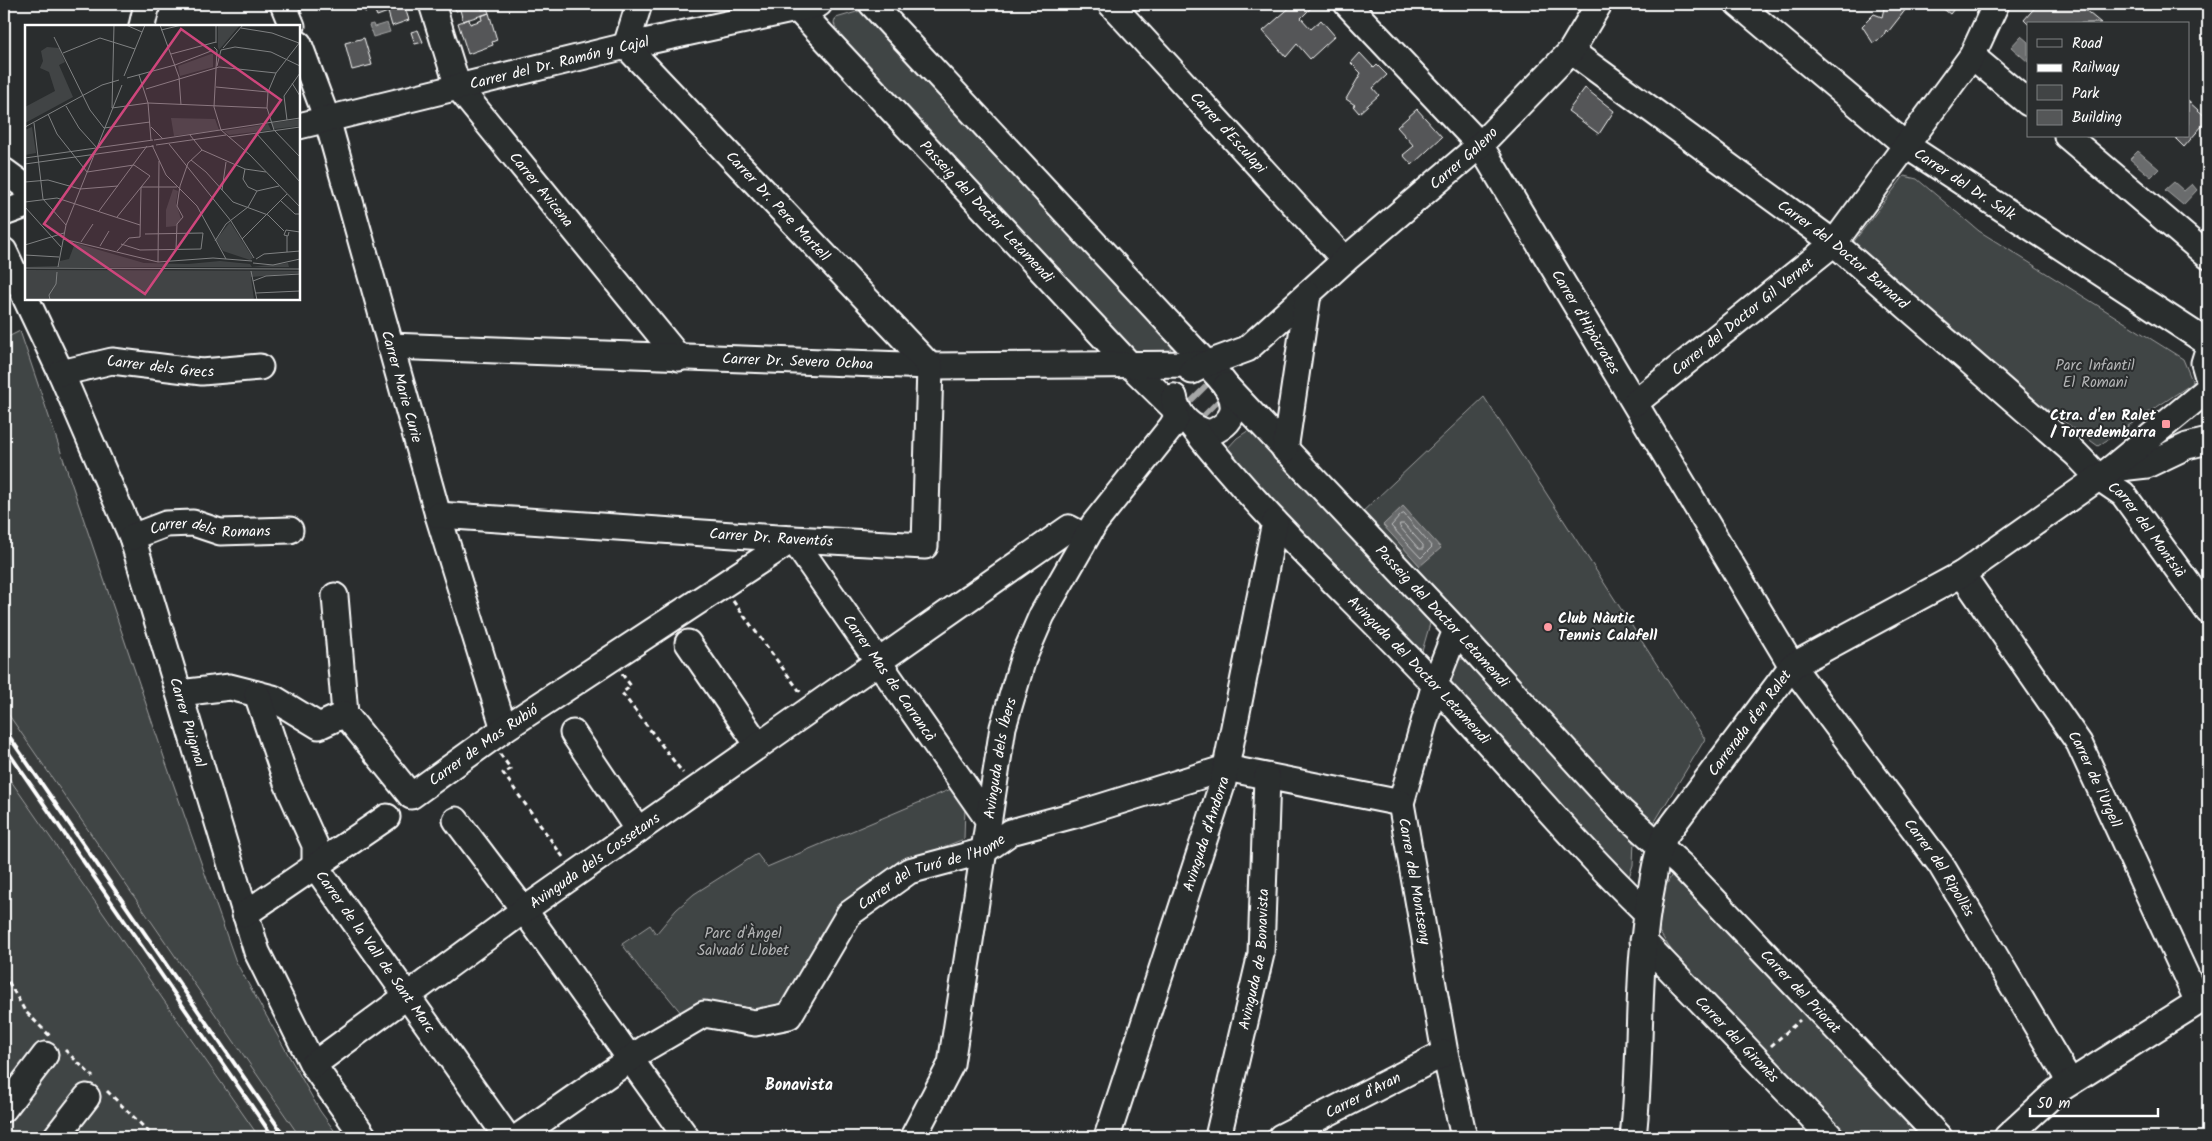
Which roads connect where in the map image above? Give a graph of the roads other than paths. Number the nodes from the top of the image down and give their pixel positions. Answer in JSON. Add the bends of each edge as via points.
{"nodes":[{"id":1,"x":147,"y":4,"type":"edge"},
{"id":2,"x":283,"y":4,"type":"edge"},
{"id":3,"x":432,"y":4,"type":"edge"},
{"id":4,"x":639,"y":4,"type":"edge"},
{"id":5,"x":872,"y":4,"type":"edge"},
{"id":6,"x":1111,"y":4,"type":"edge"},
{"id":7,"x":1347,"y":4,"type":"edge"},
{"id":8,"x":1599,"y":4,"type":"edge"},
{"id":9,"x":1738,"y":4,"type":"edge"},
{"id":10,"x":1996,"y":4,"type":"edge"},
{"id":11,"x":804,"y":5,"type":"edge"},
{"id":12,"x":142,"y":25,"type":"edge"},
{"id":13,"x":292,"y":25,"type":"edge"},
{"id":14,"x":626,"y":46,"type":"junction"},
{"id":15,"x":300,"y":47,"type":"edge"},
{"id":16,"x":1571,"y":51,"type":"junction"},
{"id":17,"x":1972,"y":56,"type":"junction"},
{"id":18,"x":458,"y":87,"type":"junction"},
{"id":19,"x":2027,"y":102,"type":"edge"},
{"id":20,"x":327,"y":119,"type":"junction"},
{"id":21,"x":300,"y":126,"type":"edge"},
{"id":22,"x":2069,"y":138,"type":"edge"},
{"id":23,"x":1480,"y":145,"type":"junction"},
{"id":24,"x":1907,"y":146,"type":"junction"},
{"id":25,"x":4,"y":171,"type":"edge"},
{"id":26,"x":25,"y":186,"type":"edge"},
{"id":27,"x":25,"y":205,"type":"edge"},
{"id":28,"x":4,"y":213,"type":"edge"},
{"id":29,"x":1834,"y":243,"type":"junction"},
{"id":30,"x":4,"y":251,"type":"edge"},
{"id":31,"x":2208,"y":256,"type":"edge"},
{"id":32,"x":1345,"y":260,"type":"junction"},
{"id":33,"x":1308,"y":294,"type":"junction"},
{"id":34,"x":25,"y":297,"type":"edge"},
{"id":35,"x":26,"y":300,"type":"edge"},
{"id":36,"x":2208,"y":343,"type":"edge"},
{"id":37,"x":390,"y":346,"type":"junction"},
{"id":38,"x":1247,"y":349,"type":"junction"},
{"id":39,"x":2208,"y":350,"type":"edge"},
{"id":40,"x":679,"y":358,"type":"junction"},
{"id":41,"x":1129,"y":364,"type":"junction"},
{"id":42,"x":930,"y":366,"type":"junction"},
{"id":43,"x":260,"y":367,"type":"dead end"},
{"id":44,"x":62,"y":373,"type":"junction"},
{"id":45,"x":2208,"y":377,"type":"edge"},
{"id":46,"x":1217,"y":382,"type":"junction"},
{"id":47,"x":2208,"y":389,"type":"edge"},
{"id":48,"x":1635,"y":403,"type":"junction"},
{"id":49,"x":1189,"y":420,"type":"junction"},
{"id":50,"x":2208,"y":427,"type":"edge"},
{"id":51,"x":2198,"y":444,"type":"edge"},
{"id":52,"x":1285,"y":450,"type":"junction"},
{"id":53,"x":1143,"y":462,"type":"junction"},
{"id":54,"x":2105,"y":473,"type":"junction"},
{"id":55,"x":438,"y":515,"type":"junction"},
{"id":56,"x":1275,"y":522,"type":"junction"},
{"id":57,"x":290,"y":530,"type":"dead end"},
{"id":58,"x":132,"y":537,"type":"junction"},
{"id":59,"x":1086,"y":537,"type":"junction"},
{"id":60,"x":793,"y":540,"type":"junction"},
{"id":61,"x":1962,"y":574,"type":"junction"},
{"id":62,"x":335,"y":596,"type":"dead end"},
{"id":63,"x":2208,"y":611,"type":"edge"},
{"id":64,"x":1456,"y":630,"type":"junction"},
{"id":65,"x":688,"y":644,"type":"dead end"},
{"id":66,"x":877,"y":661,"type":"junction"},
{"id":67,"x":1792,"y":666,"type":"junction"},
{"id":68,"x":1435,"y":684,"type":"junction"},
{"id":69,"x":180,"y":693,"type":"junction"},
{"id":70,"x":257,"y":694,"type":"junction"},
{"id":71,"x":345,"y":714,"type":"junction"},
{"id":72,"x":573,"y":733,"type":"dead end"},
{"id":73,"x":497,"y":735,"type":"junction"},
{"id":74,"x":758,"y":746,"type":"junction"},
{"id":75,"x":1226,"y":768,"type":"junction"},
{"id":76,"x":1267,"y":777,"type":"junction"},
{"id":77,"x":1401,"y":803,"type":"junction"},
{"id":78,"x":387,"y":817,"type":"dead end"},
{"id":79,"x":987,"y":818,"type":"junction"},
{"id":80,"x":456,"y":820,"type":"dead end"},
{"id":81,"x":638,"y":830,"type":"junction"},
{"id":82,"x":1659,"y":846,"type":"junction"},
{"id":83,"x":984,"y":851,"type":"junction"},
{"id":84,"x":315,"y":866,"type":"junction"},
{"id":85,"x":524,"y":910,"type":"junction"},
{"id":86,"x":1646,"y":912,"type":"junction"},
{"id":87,"x":245,"y":914,"type":"junction"},
{"id":88,"x":1643,"y":941,"type":"junction"},
{"id":89,"x":407,"y":996,"type":"junction"},
{"id":90,"x":2203,"y":1000,"type":"edge"},
{"id":91,"x":52,"y":1046,"type":"road end"},
{"id":92,"x":1445,"y":1053,"type":"junction"},
{"id":93,"x":629,"y":1060,"type":"junction"},
{"id":94,"x":313,"y":1065,"type":"junction"},
{"id":95,"x":2070,"y":1082,"type":"junction"},
{"id":96,"x":87,"y":1097,"type":"dead end"},
{"id":97,"x":4,"y":1109,"type":"edge"},
{"id":98,"x":1822,"y":1133,"type":"edge"},
{"id":99,"x":56,"y":1137,"type":"edge"},
{"id":100,"x":364,"y":1137,"type":"edge"},
{"id":101,"x":507,"y":1137,"type":"edge"},
{"id":102,"x":518,"y":1137,"type":"edge"},
{"id":103,"x":686,"y":1137,"type":"edge"},
{"id":104,"x":913,"y":1137,"type":"edge"},
{"id":105,"x":1107,"y":1137,"type":"edge"},
{"id":106,"x":1218,"y":1137,"type":"edge"},
{"id":107,"x":1281,"y":1137,"type":"edge"},
{"id":108,"x":1464,"y":1137,"type":"edge"},
{"id":109,"x":1633,"y":1137,"type":"edge"},
{"id":110,"x":1939,"y":1137,"type":"edge"},
{"id":111,"x":2007,"y":1137,"type":"edge"}],
"edges":[{"from":1,"to":12,"type":"street"},
{"from":2,"to":13,"type":"street"},
{"from":3,"to":18,"type":"street","name":"Carrer Avicena"},
{"from":4,"to":14,"type":"street"},
{"from":5,"to":46,"type":"street","name":"Passeig del Doctor Letamendi"},
{"from":6,"to":32,"type":"street","name":"Carrer d'Esculapi"},
{"from":7,"to":23,"type":"street","name":"Carrer d'Hipòcrates"},
{"from":8,"to":16,"type":"street","name":"Carrer Galeno"},
{"from":9,"to":24,"type":"street","name":"Carrer del Dr. Salk"},
{"from":10,"to":17,"type":"street","name":"Carrer del Doctor Gil Vernet"},
{"from":11,"to":14,"type":"street","name":"Carrer del Dr. Ramón y Cajal"},
{"from":11,"to":41,"type":"street","name":"Passeig del Doctor Letamendi"},
{"from":14,"to":18,"type":"street","name":"Carrer del Dr. Ramón y Cajal"},
{"from":14,"to":42,"type":"street","name":"Carrer Dr. Pere Martell"},
{"from":15,"to":20,"type":"street","name":"Carrer Marie Curie"},
{"from":16,"to":23,"type":"street","name":"Carrer Galeno"},
{"from":16,"to":29,"type":"street","name":"Carrer del Doctor Barnard"},
{"from":17,"to":19,"type":"street"},
{"from":17,"to":24,"type":"street","name":"Carrer del Doctor Gil Vernet"},
{"from":18,"to":20,"type":"street","name":"Carrer del Dr. Ramón y Cajal"},
{"from":18,"to":40,"type":"street","name":"Carrer Avicena"},
{"from":20,"to":21,"type":"street","name":"Carrer del Dr. Ramón y Cajal"},
{"from":20,"to":37,"type":"street","name":"Carrer Marie Curie"},
{"from":22,"to":31,"type":"street"},
{"from":23,"to":32,"type":"street","name":"Carrer Galeno"},
{"from":23,"to":48,"type":"street","name":"Carrer d'Hipòcrates"},
{"from":24,"to":29,"type":"street","name":"Carrer del Doctor Gil Vernet"},
{"from":24,"to":36,"type":"street","name":"Carrer del Dr. Salk"},
{"from":25,"to":26,"type":"street"},
{"from":27,"to":28,"type":"street"},
{"from":29,"to":48,"type":"street","name":"Carrer del Doctor Gil Vernet"},
{"from":29,"to":54,"type":"street","name":"Carrer del Doctor Barnard","via":[[2076,454]]},
{"from":30,"to":34,"type":"street","name":"Carrer Puigmal"},
{"from":32,"to":33,"type":"street","name":"Carrer Galeno"},
{"from":33,"to":38,"type":"street","name":"Carrer Galeno"},
{"from":33,"to":52,"type":"street"},
{"from":35,"to":44,"type":"street","name":"Carrer Puigmal"},
{"from":37,"to":40,"type":"street","name":"Carrer Dr. Severo Ochoa"},
{"from":37,"to":55,"type":"street","name":"Carrer Marie Curie"},
{"from":38,"to":46,"type":"street","name":"Carrer Galeno"},
{"from":38,"to":46,"type":"street","name":"Carrer Galeno","via":[[1233,380]]},
{"from":39,"to":45,"type":"street","via":[[2204,363]]},
{"from":40,"to":42,"type":"street","name":"Carrer Dr. Severo Ochoa"},
{"from":41,"to":42,"type":"street","name":"Carrer Dr. Severo Ochoa"},
{"from":41,"to":46,"type":"street","name":"Carrer Dr. Severo Ochoa"},
{"from":41,"to":49,"type":"street","name":"Passeig del Doctor Letamendi"},
{"from":42,"to":60,"type":"street","name":"Carrer Dr. Raventós","via":[[925,546]]},
{"from":43,"to":44,"type":"street","name":"Carrer dels Grecs","via":[[202,372],[112,361]]},
{"from":44,"to":58,"type":"street","name":"Carrer Puigmal"},
{"from":46,"to":49,"type":"street","via":[[1180,381]]},
{"from":46,"to":49,"type":"street","via":[[1234,410],[1229,422]]},
{"from":46,"to":52,"type":"street","name":"Passeig del Doctor Letamendi"},
{"from":47,"to":54,"type":"street","name":"Carrerada d'en Ralet"},
{"from":48,"to":67,"type":"street","name":"Carrer d'Hipòcrates"},
{"from":49,"to":53,"type":"street","name":"Avinguda dels Íbers"},
{"from":49,"to":53,"type":"street","name":"Avinguda dels Íbers","via":[[1176,419]]},
{"from":49,"to":56,"type":"street","name":"Avinguda del Doctor Letamendi"},
{"from":50,"to":51,"type":"street","name":"Carrerada d'en Ralet"},
{"from":51,"to":54,"type":"street","name":"Carrerada d'en Ralet","via":[[2148,465]]},
{"from":52,"to":64,"type":"street","name":"Passeig del Doctor Letamendi"},
{"from":53,"to":59,"type":"street","name":"Avinguda dels Íbers"},
{"from":54,"to":61,"type":"street","name":"Carrerada d'en Ralet"},
{"from":54,"to":63,"type":"street","name":"Carrer del Montsià"},
{"from":55,"to":60,"type":"street","name":"Carrer Dr. Raventós"},
{"from":55,"to":73,"type":"street","name":"Carrer Marie Curie"},
{"from":56,"to":68,"type":"street","name":"Avinguda del Doctor Letamendi"},
{"from":56,"to":75,"type":"street","name":"Avinguda d'Andorra"},
{"from":57,"to":58,"type":"street","name":"Carrer dels Romans","via":[[220,532],[193,523],[166,524]]},
{"from":58,"to":69,"type":"street","name":"Carrer Puigmal"},
{"from":59,"to":66,"type":"street","name":"Avinguda dels Cossetans","via":[[1069,528]]},
{"from":59,"to":79,"type":"street","name":"Avinguda dels Íbers","via":[[1042,615],[1023,659],[1003,727]]},
{"from":60,"to":66,"type":"street","name":"Carrer Mas de Carrancà"},
{"from":60,"to":73,"type":"street","name":"Carrer de Mas Rubió"},
{"from":61,"to":67,"type":"street","name":"Carrerada d'en Ralet"},
{"from":61,"to":90,"type":"street","name":"Carrer de l'Urgell","via":[[2079,743]]},
{"from":62,"to":71,"type":"street"},
{"from":64,"to":68,"type":"street","name":"Carrer del Montseny"},
{"from":64,"to":82,"type":"street","name":"Passeig del Doctor Letamendi","via":[[1621,811]]},
{"from":65,"to":74,"type":"street"},
{"from":66,"to":74,"type":"street","name":"Avinguda dels Cossetans"},
{"from":66,"to":79,"type":"street","name":"Carrer Mas de Carrancà"},
{"from":67,"to":82,"type":"street","name":"Carrerada d'en Ralet"},
{"from":67,"to":95,"type":"street","name":"Carrer del Ripollès","via":[[1941,865]]},
{"from":68,"to":77,"type":"street","name":"Carrer del Montseny"},
{"from":68,"to":86,"type":"street","name":"Avinguda del Doctor Letamendi","via":[[1585,852]]},
{"from":69,"to":70,"type":"street","via":[[230,687]]},
{"from":69,"to":87,"type":"street","name":"Carrer Puigmal"},
{"from":70,"to":71,"type":"street","via":[[273,698],[319,726]]},
{"from":70,"to":84,"type":"street","name":"Carrer de la Vall de Sant Marc","via":[[287,783],[314,845]]},
{"from":71,"to":73,"type":"street","name":"Carrer de Mas Rubió","via":[[411,796]]},
{"from":72,"to":81,"type":"street"},
{"from":74,"to":81,"type":"street","name":"Avinguda dels Cossetans"},
{"from":75,"to":76,"type":"street","name":"Carrer del Turó de l'Home"},
{"from":75,"to":83,"type":"street","name":"Carrer del Turó de l'Home","via":[[1011,832]]},
{"from":75,"to":105,"type":"street","name":"Avinguda d'Andorra"},
{"from":76,"to":77,"type":"street","name":"Carrer del Turó de l'Home"},
{"from":76,"to":106,"type":"street","name":"Avinguda de Bonavista","via":[[1261,954]]},
{"from":77,"to":92,"type":"street","name":"Carrer del Montseny"},
{"from":78,"to":84,"type":"street"},
{"from":79,"to":83,"type":"street","name":"Avinguda dels Íbers"},
{"from":80,"to":85,"type":"street"},
{"from":81,"to":85,"type":"street","name":"Avinguda dels Cossetans"},
{"from":82,"to":86,"type":"street","name":"Carrerada d'en Ralet"},
{"from":82,"to":110,"type":"street","name":"Carrer del Priorat"},
{"from":83,"to":93,"type":"street","name":"Carrer del Turó de l'Home","via":[[909,871],[849,914],[789,1016],[756,1023],[704,1014]]},
{"from":83,"to":104,"type":"street","name":"Avinguda dels Íbers","via":[[951,1064]]},
{"from":84,"to":87,"type":"street"},
{"from":84,"to":89,"type":"street","name":"Carrer de la Vall de Sant Marc"},
{"from":85,"to":89,"type":"street","name":"Avinguda dels Cossetans"},
{"from":85,"to":93,"type":"street"},
{"from":86,"to":88,"type":"street","name":"Carrerada d'en Ralet"},
{"from":87,"to":94,"type":"street","name":"Carrer Puigmal","via":[[257,952]]},
{"from":88,"to":98,"type":"street","name":"Carrer del Gironès"},
{"from":88,"to":109,"type":"street","name":"Carrerada d'en Ralet","via":[[1638,1091]]},
{"from":89,"to":94,"type":"street","name":"Avinguda dels Cossetans"},
{"from":89,"to":101,"type":"street","name":"Carrer de la Vall de Sant Marc"},
{"from":90,"to":95,"type":"street"},
{"from":91,"to":97,"type":"street"},
{"from":92,"to":107,"type":"street","name":"Carrer d'Aran"},
{"from":92,"to":108,"type":"street","name":"Carrer del Montseny"},
{"from":93,"to":102,"type":"street","name":"Carrer del Turó de l'Home"},
{"from":93,"to":103,"type":"street"},
{"from":94,"to":100,"type":"street","name":"Carrer Puigmal"},
{"from":95,"to":111,"type":"street"},
{"from":96,"to":99,"type":"street"}]}
